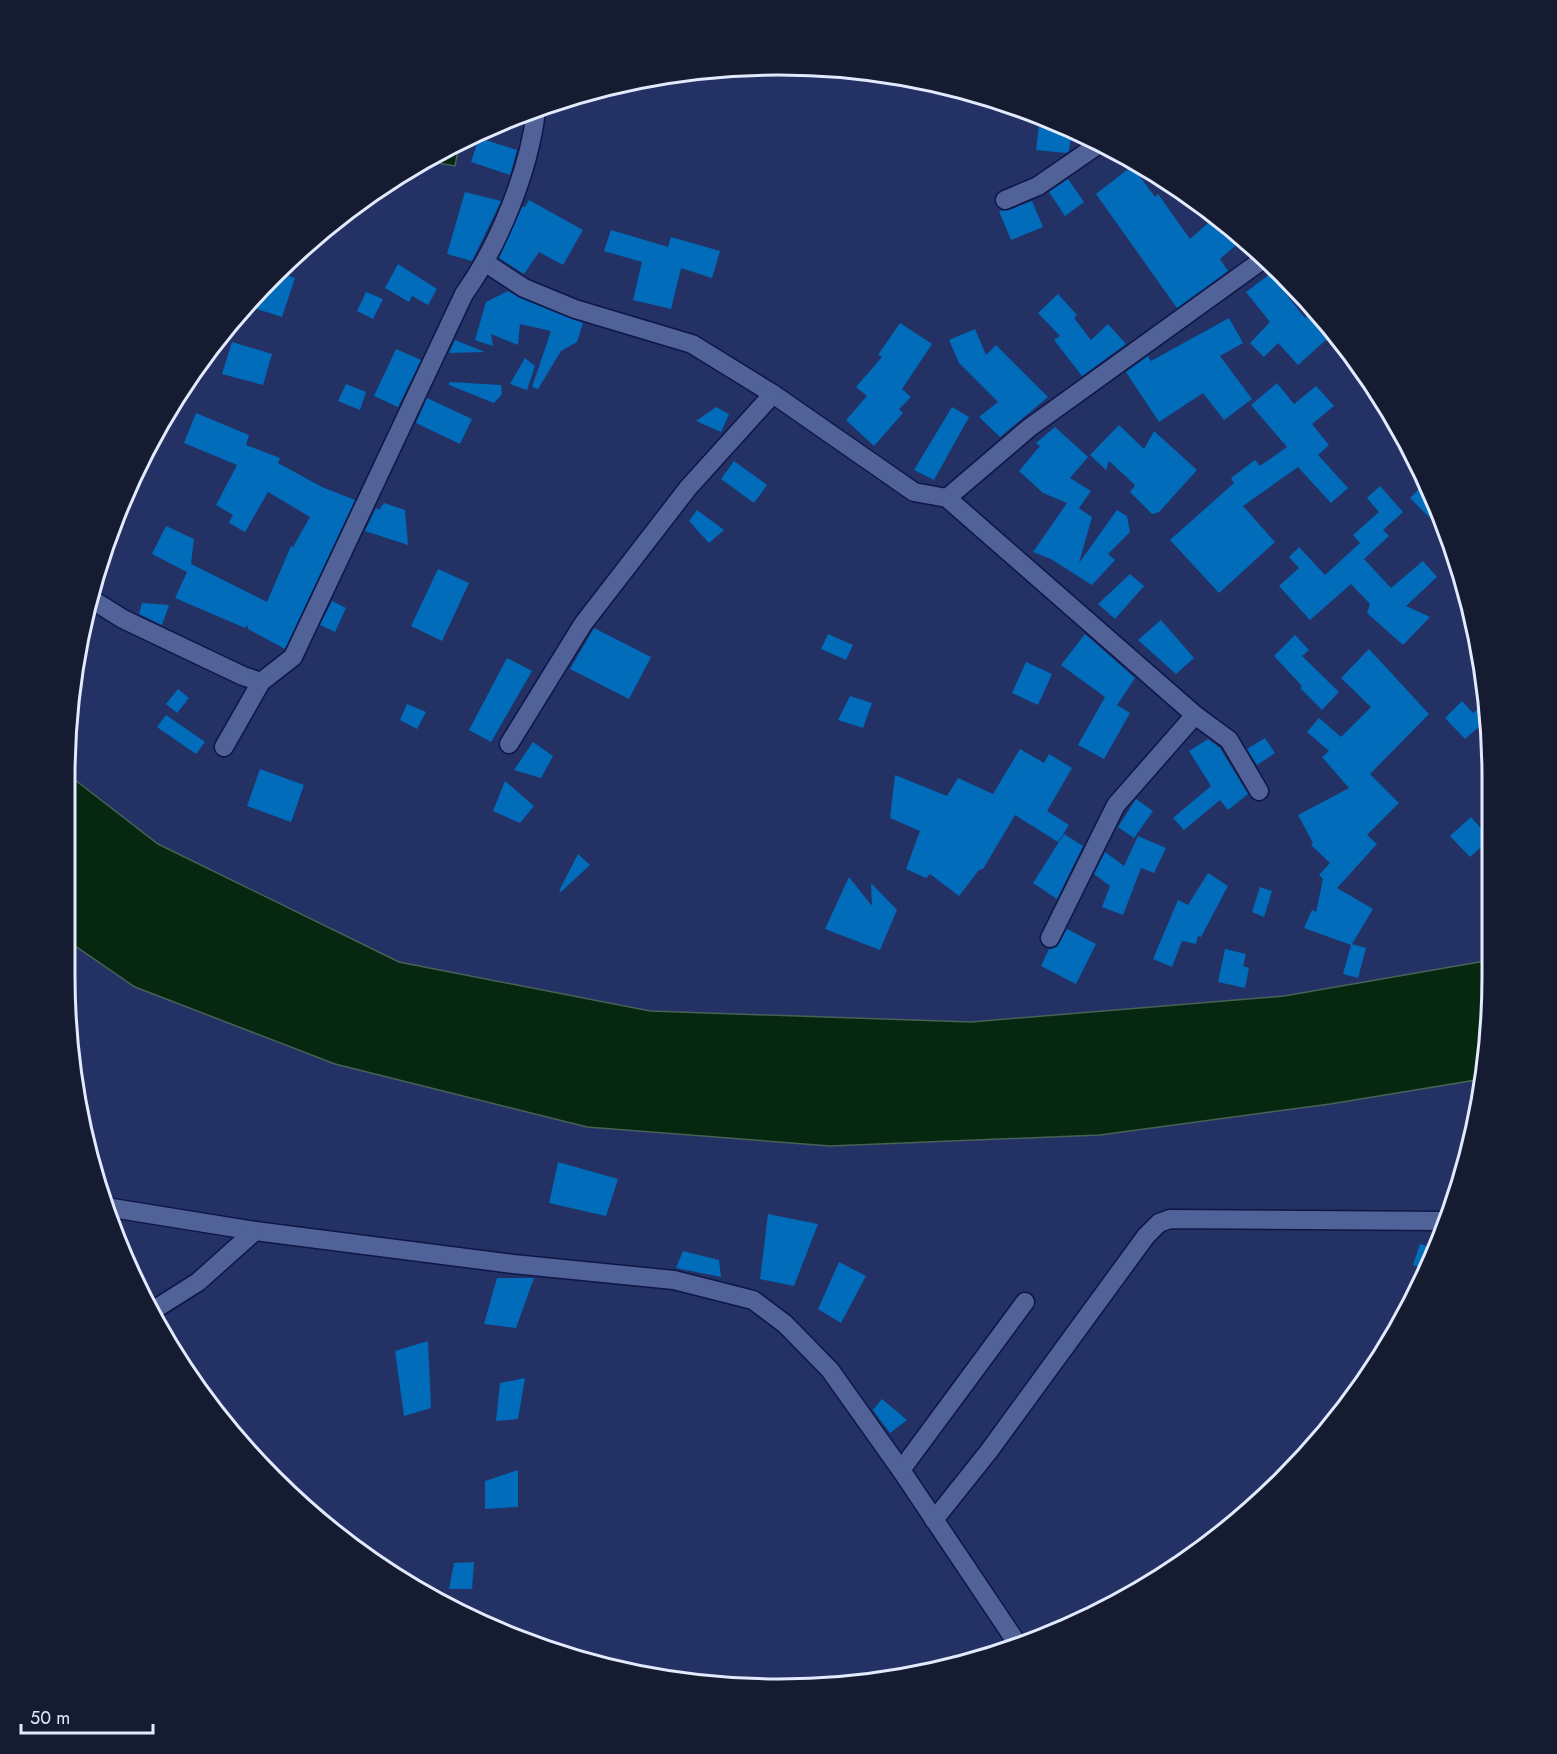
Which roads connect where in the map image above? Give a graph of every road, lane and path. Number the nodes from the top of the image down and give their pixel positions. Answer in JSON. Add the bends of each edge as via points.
{"nodes":[{"id":1,"x":534,"y":119,"type":"edge"},
{"id":2,"x":1092,"y":149,"type":"edge"},
{"id":3,"x":1005,"y":200,"type":"dead end"},
{"id":4,"x":486,"y":263,"type":"junction"},
{"id":5,"x":1257,"y":264,"type":"edge"},
{"id":6,"x":773,"y":394,"type":"junction"},
{"id":7,"x":947,"y":498,"type":"junction"},
{"id":8,"x":98,"y":602,"type":"edge"},
{"id":9,"x":261,"y":682,"type":"junction"},
{"id":10,"x":1195,"y":715,"type":"junction"},
{"id":11,"x":509,"y":744,"type":"dead end"},
{"id":12,"x":224,"y":747,"type":"dead end"},
{"id":13,"x":1259,"y":791,"type":"dead end"},
{"id":14,"x":1050,"y":938,"type":"dead end"},
{"id":15,"x":115,"y":1208,"type":"edge"},
{"id":16,"x":1438,"y":1221,"type":"edge"},
{"id":17,"x":255,"y":1231,"type":"junction"},
{"id":18,"x":1024,"y":1302,"type":"dead end"},
{"id":19,"x":158,"y":1307,"type":"edge"},
{"id":20,"x":901,"y":1470,"type":"junction"},
{"id":21,"x":934,"y":1520,"type":"junction"},
{"id":22,"x":1014,"y":1638,"type":"edge"}],
"edges":[{"from":1,"to":4,"type":"street","via":[[511,202]]},
{"from":2,"to":3,"type":"street","via":[[1038,186]]},
{"from":4,"to":6,"type":"street","via":[[524,288],[575,309],[692,344]]},
{"from":4,"to":9,"type":"street","via":[[464,294],[324,588],[299,649]]},
{"from":5,"to":7,"type":"street","via":[[1029,428]]},
{"from":6,"to":7,"type":"street","via":[[914,492]]},
{"from":6,"to":11,"type":"street","via":[[688,489],[583,624]]},
{"from":7,"to":10,"type":"street"},
{"from":8,"to":9,"type":"street","via":[[123,619]]},
{"from":9,"to":12,"type":"street"},
{"from":10,"to":13,"type":"street","via":[[1229,740]]},
{"from":10,"to":14,"type":"street","via":[[1116,805]]},
{"from":15,"to":17,"type":"street"},
{"from":16,"to":21,"type":"street","via":[[1170,1219],[1159,1223]]},
{"from":17,"to":19,"type":"street","via":[[198,1282]]},
{"from":17,"to":20,"type":"street","via":[[674,1280],[753,1300],[785,1324],[830,1370]]},
{"from":18,"to":20,"type":"street"},
{"from":20,"to":21,"type":"street"},
{"from":21,"to":22,"type":"street"}]}
